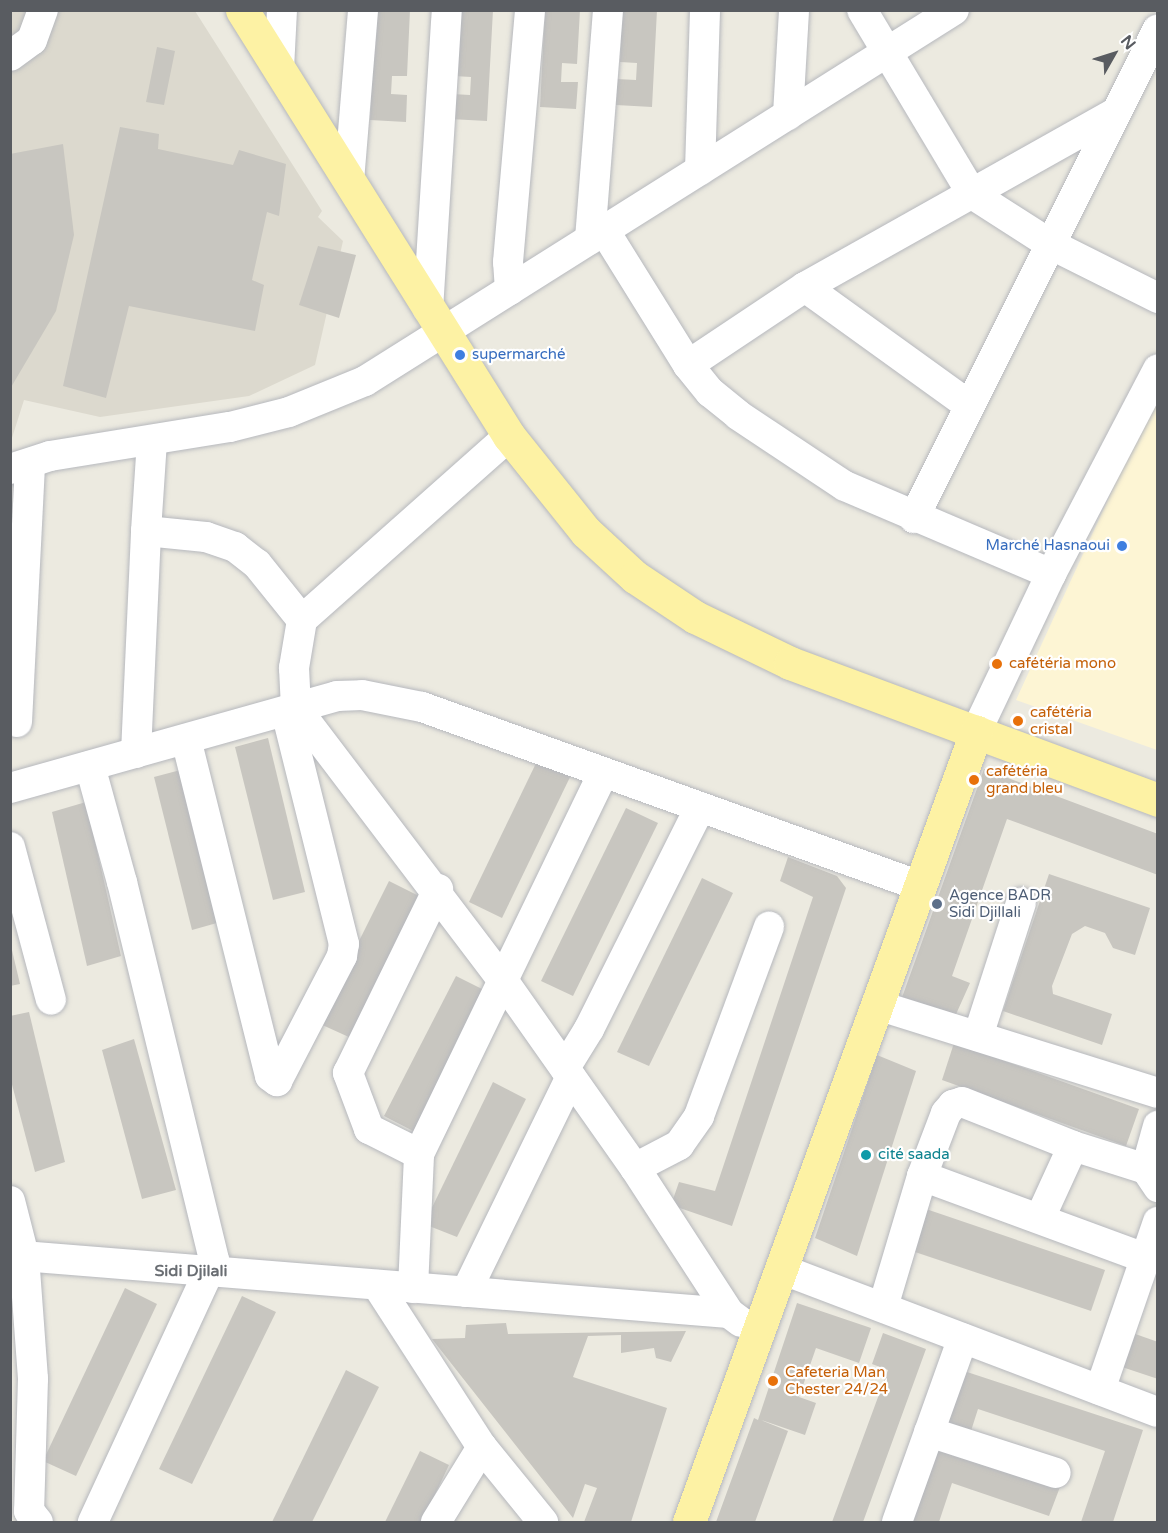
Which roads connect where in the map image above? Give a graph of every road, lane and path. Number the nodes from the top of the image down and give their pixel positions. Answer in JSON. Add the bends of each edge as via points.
{"nodes":[{"id":1,"x":43,"y":10,"type":"edge"},
{"id":2,"x":242,"y":10,"type":"edge"},
{"id":3,"x":282,"y":10,"type":"edge"},
{"id":4,"x":363,"y":10,"type":"edge"},
{"id":5,"x":447,"y":10,"type":"edge"},
{"id":6,"x":530,"y":10,"type":"edge"},
{"id":7,"x":608,"y":10,"type":"edge"},
{"id":8,"x":705,"y":10,"type":"edge"},
{"id":9,"x":794,"y":10,"type":"edge"},
{"id":10,"x":862,"y":10,"type":"edge"},
{"id":11,"x":954,"y":10,"type":"edge"},
{"id":12,"x":1158,"y":29,"type":"edge"},
{"id":13,"x":887,"y":52,"type":"junction"},
{"id":14,"x":10,"y":56,"type":"edge"},
{"id":15,"x":279,"y":69,"type":"junction"},
{"id":16,"x":1113,"y":114,"type":"junction"},
{"id":17,"x":788,"y":115,"type":"junction"},
{"id":18,"x":700,"y":170,"type":"junction"},
{"id":19,"x":349,"y":181,"type":"junction"},
{"id":20,"x":972,"y":194,"type":"junction"},
{"id":21,"x":597,"y":235,"type":"junction"},
{"id":22,"x":1050,"y":244,"type":"junction"},
{"id":23,"x":805,"y":287,"type":"junction"},
{"id":24,"x":510,"y":290,"type":"junction"},
{"id":25,"x":1158,"y":298,"type":"edge"},
{"id":26,"x":435,"y":321,"type":"junction"},
{"id":27,"x":688,"y":365,"type":"junction"},
{"id":28,"x":1158,"y":369,"type":"edge"},
{"id":29,"x":970,"y":406,"type":"junction"},
{"id":30,"x":509,"y":436,"type":"junction"},
{"id":31,"x":152,"y":440,"type":"junction"},
{"id":32,"x":20,"y":466,"type":"edge"},
{"id":33,"x":914,"y":518,"type":"junction"},
{"id":34,"x":146,"y":531,"type":"junction"},
{"id":35,"x":1052,"y":574,"type":"junction"},
{"id":36,"x":302,"y":620,"type":"junction"},
{"id":37,"x":291,"y":709,"type":"junction"},
{"id":38,"x":17,"y":722,"type":"dead end"},
{"id":39,"x":976,"y":732,"type":"junction"},
{"id":40,"x":186,"y":739,"type":"junction"},
{"id":41,"x":136,"y":753,"type":"junction"},
{"id":42,"x":90,"y":766,"type":"junction"},
{"id":43,"x":604,"y":772,"type":"junction"},
{"id":44,"x":10,"y":788,"type":"edge"},
{"id":45,"x":1158,"y":800,"type":"edge"},
{"id":46,"x":700,"y":807,"type":"junction"},
{"id":47,"x":10,"y":847,"type":"edge"},
{"id":48,"x":920,"y":886,"type":"junction"},
{"id":49,"x":438,"y":889,"type":"junction"},
{"id":50,"x":1021,"y":903,"type":"dead end"},
{"id":51,"x":769,"y":927,"type":"dead end"},
{"id":52,"x":502,"y":979,"type":"junction"},
{"id":53,"x":51,"y":1000,"type":"dead end"},
{"id":54,"x":877,"y":1005,"type":"junction"},
{"id":55,"x":978,"y":1036,"type":"junction"},
{"id":56,"x":568,"y":1072,"type":"junction"},
{"id":57,"x":1158,"y":1093,"type":"edge"},
{"id":58,"x":1158,"y":1126,"type":"edge"},
{"id":59,"x":1072,"y":1146,"type":"junction"},
{"id":60,"x":419,"y":1154,"type":"junction"},
{"id":61,"x":635,"y":1168,"type":"junction"},
{"id":62,"x":922,"y":1176,"type":"junction"},
{"id":63,"x":1152,"y":1178,"type":"edge"},
{"id":64,"x":10,"y":1201,"type":"edge"},
{"id":65,"x":1040,"y":1218,"type":"junction"},
{"id":66,"x":1158,"y":1222,"type":"edge"},
{"id":67,"x":17,"y":1255,"type":"edge"},
{"id":68,"x":1148,"y":1259,"type":"junction"},
{"id":69,"x":781,"y":1269,"type":"junction"},
{"id":70,"x":211,"y":1271,"type":"junction"},
{"id":71,"x":376,"y":1285,"type":"junction"},
{"id":72,"x":412,"y":1288,"type":"junction"},
{"id":73,"x":466,"y":1292,"type":"junction"},
{"id":74,"x":883,"y":1307,"type":"junction"},
{"id":75,"x":729,"y":1313,"type":"junction"},
{"id":76,"x":757,"y":1335,"type":"junction"},
{"id":77,"x":963,"y":1338,"type":"junction"},
{"id":78,"x":1100,"y":1390,"type":"junction"},
{"id":79,"x":1158,"y":1412,"type":"edge"},
{"id":80,"x":928,"y":1432,"type":"junction"},
{"id":81,"x":482,"y":1447,"type":"junction"},
{"id":82,"x":1056,"y":1473,"type":"dead end"},
{"id":83,"x":26,"y":1518,"type":"edge"},
{"id":84,"x":93,"y":1522,"type":"edge"},
{"id":85,"x":436,"y":1522,"type":"edge"},
{"id":86,"x":543,"y":1522,"type":"edge"},
{"id":87,"x":689,"y":1522,"type":"edge"},
{"id":88,"x":897,"y":1522,"type":"edge"}],
"edges":[{"from":1,"to":14,"type":"street","via":[[32,40]]},
{"from":2,"to":15,"type":"main road"},
{"from":3,"to":15,"type":"street"},
{"from":4,"to":19,"type":"street"},
{"from":5,"to":26,"type":"street"},
{"from":6,"to":24,"type":"street","via":[[508,262]]},
{"from":7,"to":21,"type":"street"},
{"from":8,"to":18,"type":"street"},
{"from":9,"to":17,"type":"street"},
{"from":10,"to":13,"type":"street"},
{"from":11,"to":13,"type":"street"},
{"from":12,"to":16,"type":"street"},
{"from":13,"to":17,"type":"street"},
{"from":13,"to":20,"type":"street"},
{"from":15,"to":19,"type":"main road"},
{"from":16,"to":20,"type":"street"},
{"from":16,"to":22,"type":"street"},
{"from":17,"to":18,"type":"street"},
{"from":18,"to":21,"type":"street"},
{"from":19,"to":26,"type":"main road"},
{"from":20,"to":22,"type":"street"},
{"from":20,"to":23,"type":"street"},
{"from":21,"to":24,"type":"street"},
{"from":21,"to":27,"type":"street"},
{"from":22,"to":25,"type":"street"},
{"from":22,"to":29,"type":"street"},
{"from":23,"to":27,"type":"street"},
{"from":23,"to":29,"type":"street"},
{"from":24,"to":26,"type":"street"},
{"from":26,"to":30,"type":"main road"},
{"from":26,"to":31,"type":"street","via":[[365,381],[289,412]]},
{"from":27,"to":33,"type":"street","via":[[710,392],[784,449],[845,486]]},
{"from":28,"to":35,"type":"street"},
{"from":29,"to":33,"type":"street"},
{"from":30,"to":36,"type":"street"},
{"from":30,"to":39,"type":"main road","via":[[586,532],[636,577],[695,617],[790,663]]},
{"from":31,"to":32,"type":"street"},
{"from":31,"to":34,"type":"street"},
{"from":32,"to":38,"type":"street"},
{"from":33,"to":35,"type":"street"},
{"from":34,"to":36,"type":"street","via":[[206,537],[235,547],[257,564]]},
{"from":34,"to":41,"type":"street"},
{"from":35,"to":39,"type":"street"},
{"from":36,"to":37,"type":"street"},
{"from":37,"to":40,"type":"street"},
{"from":37,"to":40,"type":"street","via":[[344,944],[342,956],[277,1081],[270,1076]]},
{"from":37,"to":43,"type":"street","via":[[337,696],[385,697]]},
{"from":37,"to":49,"type":"street"},
{"from":39,"to":45,"type":"main road"},
{"from":39,"to":48,"type":"main road"},
{"from":40,"to":41,"type":"street"},
{"from":41,"to":42,"type":"street"},
{"from":42,"to":44,"type":"street"},
{"from":42,"to":70,"type":"street","via":[[214,1253]]},
{"from":43,"to":46,"type":"street"},
{"from":43,"to":52,"type":"street"},
{"from":46,"to":48,"type":"street"},
{"from":46,"to":56,"type":"street"},
{"from":47,"to":53,"type":"street"},
{"from":48,"to":54,"type":"main road"},
{"from":49,"to":52,"type":"street"},
{"from":49,"to":60,"type":"street","via":[[348,1073],[369,1129]]},
{"from":50,"to":55,"type":"street"},
{"from":51,"to":61,"type":"street","via":[[699,1116],[679,1145]]},
{"from":52,"to":56,"type":"street"},
{"from":52,"to":60,"type":"street"},
{"from":54,"to":55,"type":"street"},
{"from":54,"to":69,"type":"main road"},
{"from":55,"to":57,"type":"street"},
{"from":56,"to":61,"type":"street"},
{"from":56,"to":73,"type":"street"},
{"from":58,"to":63,"type":"street"},
{"from":59,"to":62,"type":"street","via":[[962,1102],[946,1113]]},
{"from":59,"to":63,"type":"street"},
{"from":59,"to":65,"type":"street"},
{"from":60,"to":72,"type":"street"},
{"from":61,"to":75,"type":"street"},
{"from":62,"to":65,"type":"street"},
{"from":62,"to":74,"type":"street"},
{"from":64,"to":67,"type":"street"},
{"from":65,"to":68,"type":"street"},
{"from":66,"to":68,"type":"street"},
{"from":67,"to":70,"type":"street"},
{"from":67,"to":83,"type":"street","via":[[33,1379]]},
{"from":68,"to":78,"type":"street"},
{"from":69,"to":74,"type":"street"},
{"from":69,"to":76,"type":"main road"},
{"from":70,"to":71,"type":"street"},
{"from":70,"to":84,"type":"street"},
{"from":71,"to":72,"type":"street"},
{"from":71,"to":81,"type":"street"},
{"from":72,"to":73,"type":"street"},
{"from":73,"to":75,"type":"street"},
{"from":74,"to":77,"type":"street"},
{"from":75,"to":76,"type":"street"},
{"from":76,"to":87,"type":"main road"},
{"from":77,"to":78,"type":"street"},
{"from":77,"to":80,"type":"street"},
{"from":78,"to":79,"type":"street"},
{"from":80,"to":82,"type":"street"},
{"from":80,"to":88,"type":"street"},
{"from":81,"to":85,"type":"street"},
{"from":81,"to":86,"type":"street"}]}
